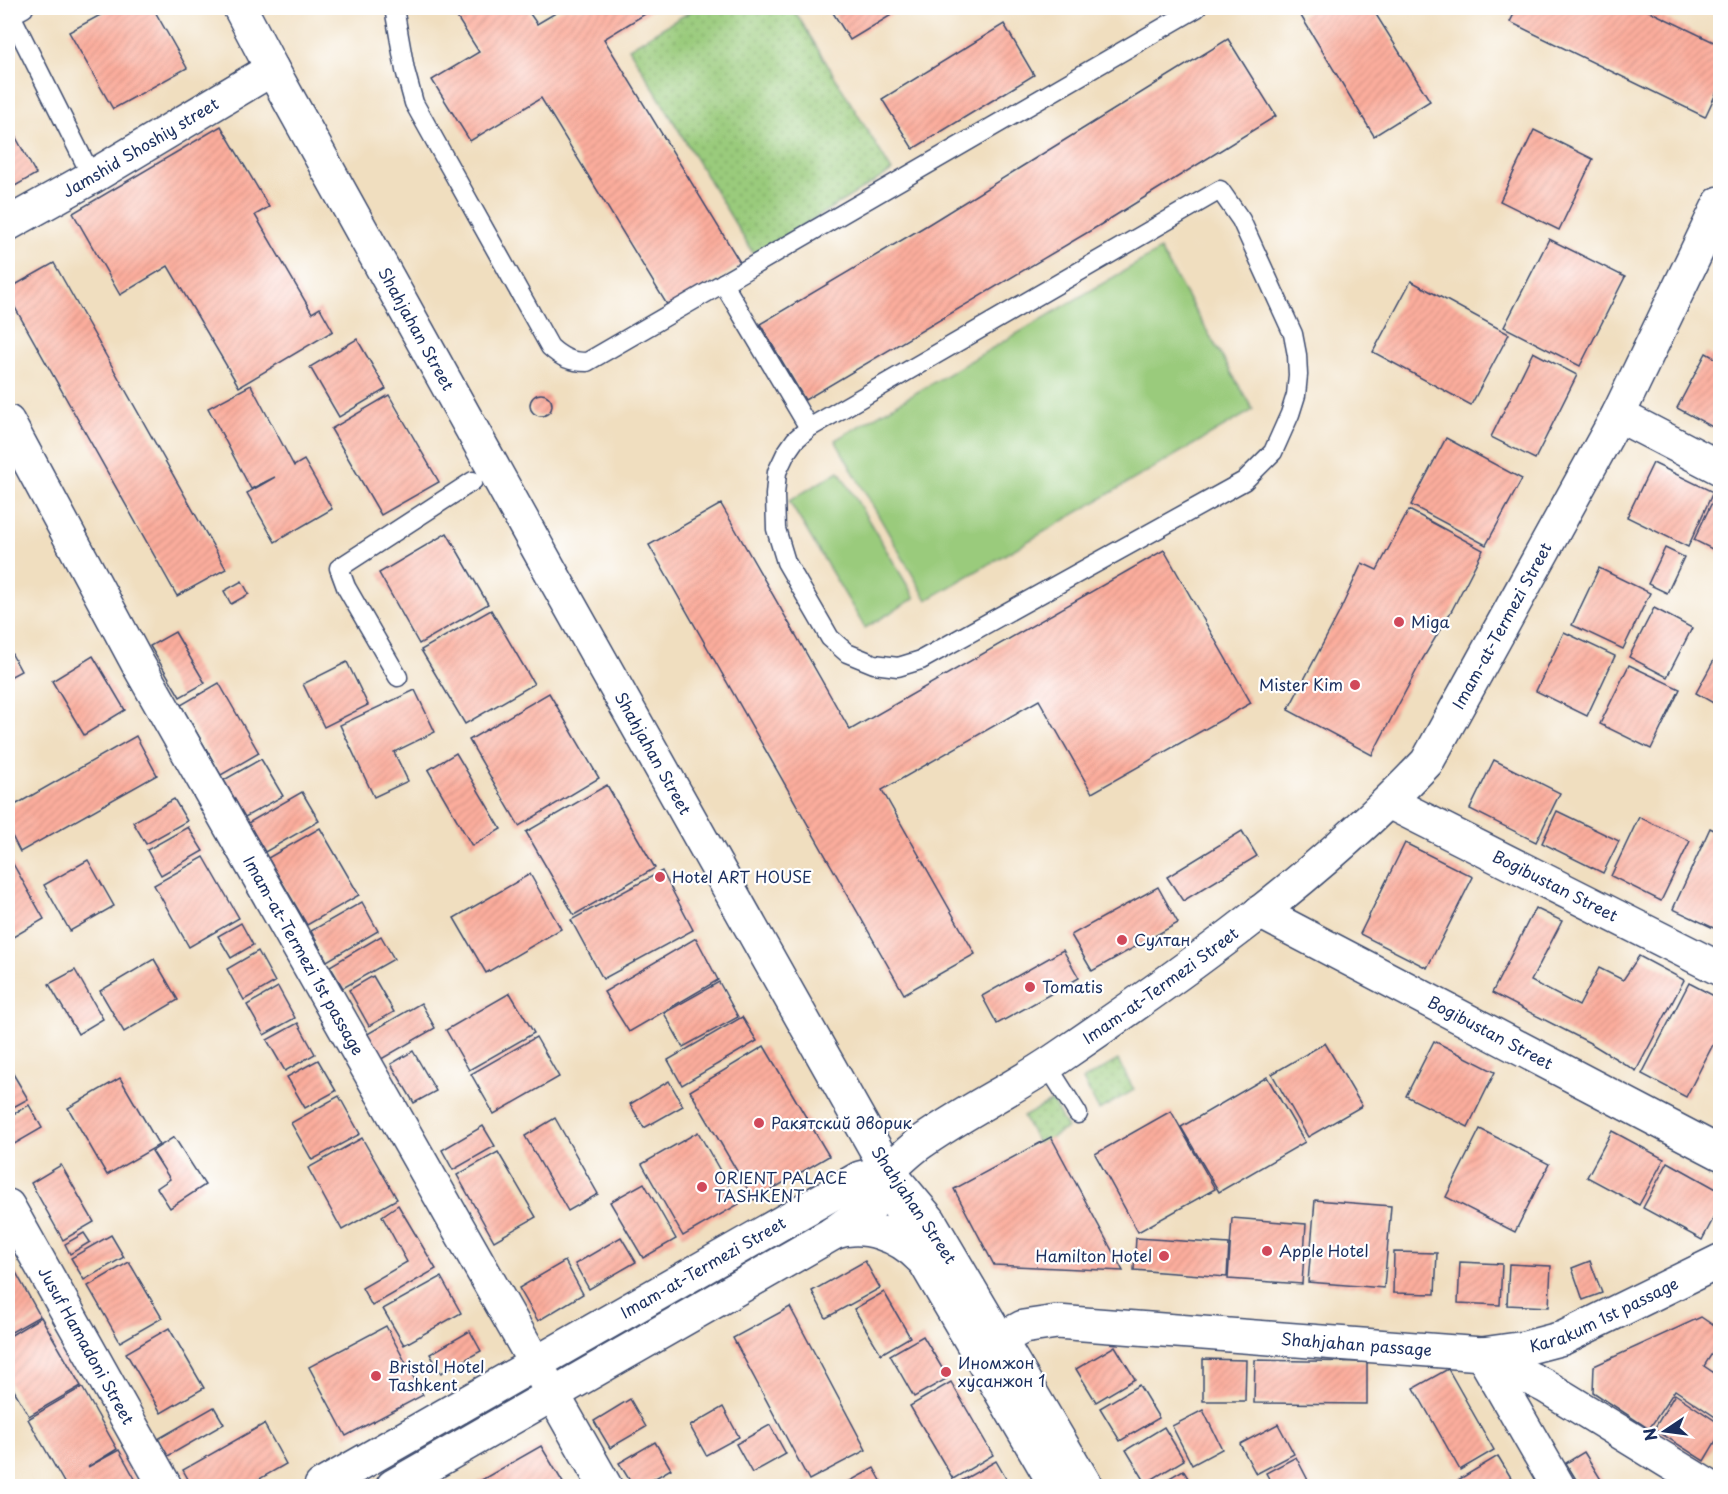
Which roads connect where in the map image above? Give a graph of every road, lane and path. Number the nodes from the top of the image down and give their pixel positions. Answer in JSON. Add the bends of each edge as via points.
{"nodes":[{"id":1,"x":24,"y":8,"type":"edge"},
{"id":2,"x":240,"y":8,"type":"edge"},
{"id":3,"x":394,"y":8,"type":"edge"},
{"id":4,"x":1197,"y":8,"type":"edge"},
{"id":5,"x":272,"y":69,"type":"junction"},
{"id":6,"x":92,"y":177,"type":"junction"},
{"id":7,"x":1720,"y":203,"type":"edge"},
{"id":8,"x":8,"y":224,"type":"edge"},
{"id":9,"x":723,"y":283,"type":"junction"},
{"id":10,"x":1618,"y":415,"type":"junction"},
{"id":11,"x":8,"y":422,"type":"edge"},
{"id":12,"x":809,"y":428,"type":"junction"},
{"id":13,"x":1720,"y":468,"type":"edge"},
{"id":14,"x":473,"y":481,"type":"dead end"},
{"id":15,"x":398,"y":677,"type":"dead end"},
{"id":16,"x":1389,"y":802,"type":"junction"},
{"id":17,"x":1260,"y":912,"type":"junction"},
{"id":18,"x":1720,"y":969,"type":"edge"},
{"id":19,"x":1047,"y":1065,"type":"junction"},
{"id":20,"x":1078,"y":1114,"type":"dead end"},
{"id":21,"x":1720,"y":1153,"type":"edge"},
{"id":22,"x":888,"y":1170,"type":"junction"},
{"id":23,"x":8,"y":1206,"type":"edge"},
{"id":24,"x":833,"y":1233,"type":"junction"},
{"id":25,"x":1720,"y":1260,"type":"edge"},
{"id":26,"x":927,"y":1265,"type":"junction"},
{"id":27,"x":988,"y":1345,"type":"junction"},
{"id":28,"x":1482,"y":1354,"type":"junction"},
{"id":29,"x":534,"y":1364,"type":"junction"},
{"id":30,"x":552,"y":1395,"type":"junction"},
{"id":31,"x":165,"y":1486,"type":"edge"},
{"id":32,"x":321,"y":1486,"type":"edge"},
{"id":33,"x":393,"y":1486,"type":"edge"},
{"id":34,"x":604,"y":1486,"type":"edge"},
{"id":35,"x":1056,"y":1486,"type":"edge"},
{"id":36,"x":1086,"y":1486,"type":"edge"},
{"id":37,"x":1558,"y":1486,"type":"edge"},
{"id":38,"x":1708,"y":1486,"type":"edge"}],
"edges":[{"from":1,"to":6,"type":"lane","via":[[11,15]]},
{"from":2,"to":5,"type":"street","name":"Shahjahan Street"},
{"from":3,"to":9,"type":"lane","via":[[414,104],[550,346],[560,356],[573,362],[587,362]]},
{"from":4,"to":9,"type":"lane"},
{"from":5,"to":6,"type":"street","name":"Jamshid Shoshiy street"},
{"from":5,"to":22,"type":"street","name":"Shahjahan Street"},
{"from":6,"to":8,"type":"street","name":"Jamshid Shoshiy street"},
{"from":7,"to":10,"type":"street","name":"Imam-at-Termezi Street"},
{"from":9,"to":12,"type":"lane"},
{"from":10,"to":13,"type":"street"},
{"from":10,"to":16,"type":"street","name":"Imam-at-Termezi Street","via":[[1427,762]]},
{"from":11,"to":29,"type":"street","name":"Imam-at-Termezi 1st passage","via":[[140,666]]},
{"from":12,"to":12,"type":"lane","via":[[1220,190],[1241,220],[1293,334],[1298,375],[1290,414],[1273,452],[1244,481],[921,660],[898,667],[874,664],[847,653],[830,638],[786,562],[776,529],[777,472],[795,440]]},
{"from":14,"to":15,"type":"lane","via":[[339,568]]},
{"from":16,"to":17,"type":"street","name":"Imam-at-Termezi Street"},
{"from":16,"to":18,"type":"street","name":"Bogibustan Street"},
{"from":17,"to":19,"type":"street","name":"Imam-at-Termezi Street","via":[[1155,992]]},
{"from":17,"to":21,"type":"street","name":"Bogibustаn Street"},
{"from":19,"to":20,"type":"lane"},
{"from":19,"to":22,"type":"street","name":"Imam-at-Termezi Street","via":[[919,1144]]},
{"from":22,"to":24,"type":"street","via":[[873,1204]]},
{"from":22,"to":26,"type":"street","via":[[908,1233]]},
{"from":22,"to":27,"type":"street","name":"Shahjahan Street","via":[[929,1220]]},
{"from":22,"to":29,"type":"street","name":"Imam-at-Termezi Street","via":[[860,1178]]},
{"from":23,"to":31,"type":"street","name":"Jusuf Hamadoni Street"},
{"from":24,"to":26,"type":"street","via":[[865,1230],[892,1237],[905,1243]]},
{"from":24,"to":30,"type":"street"},
{"from":25,"to":28,"type":"street","name":"Karakum 1st passage","via":[[1563,1338]]},
{"from":26,"to":27,"type":"street","name":"Shahjahan Street"},
{"from":27,"to":28,"type":"street","name":"Shahjahan passage","via":[[1023,1327],[1057,1322]]},
{"from":27,"to":35,"type":"street","name":"Shahjahan Street"},
{"from":27,"to":36,"type":"street","name":"Shahjahan Street"},
{"from":28,"to":37,"type":"street"},
{"from":28,"to":38,"type":"street","name":"Shahjahan passage","via":[[1545,1386]]},
{"from":29,"to":30,"type":"street","name":"Imam-at-Termezi 1st passage"},
{"from":29,"to":32,"type":"street","name":"Imam-at-Termezi Street"},
{"from":30,"to":33,"type":"street"},
{"from":30,"to":34,"type":"street","name":"Imam-at-Termezi 1st passage"}]}
